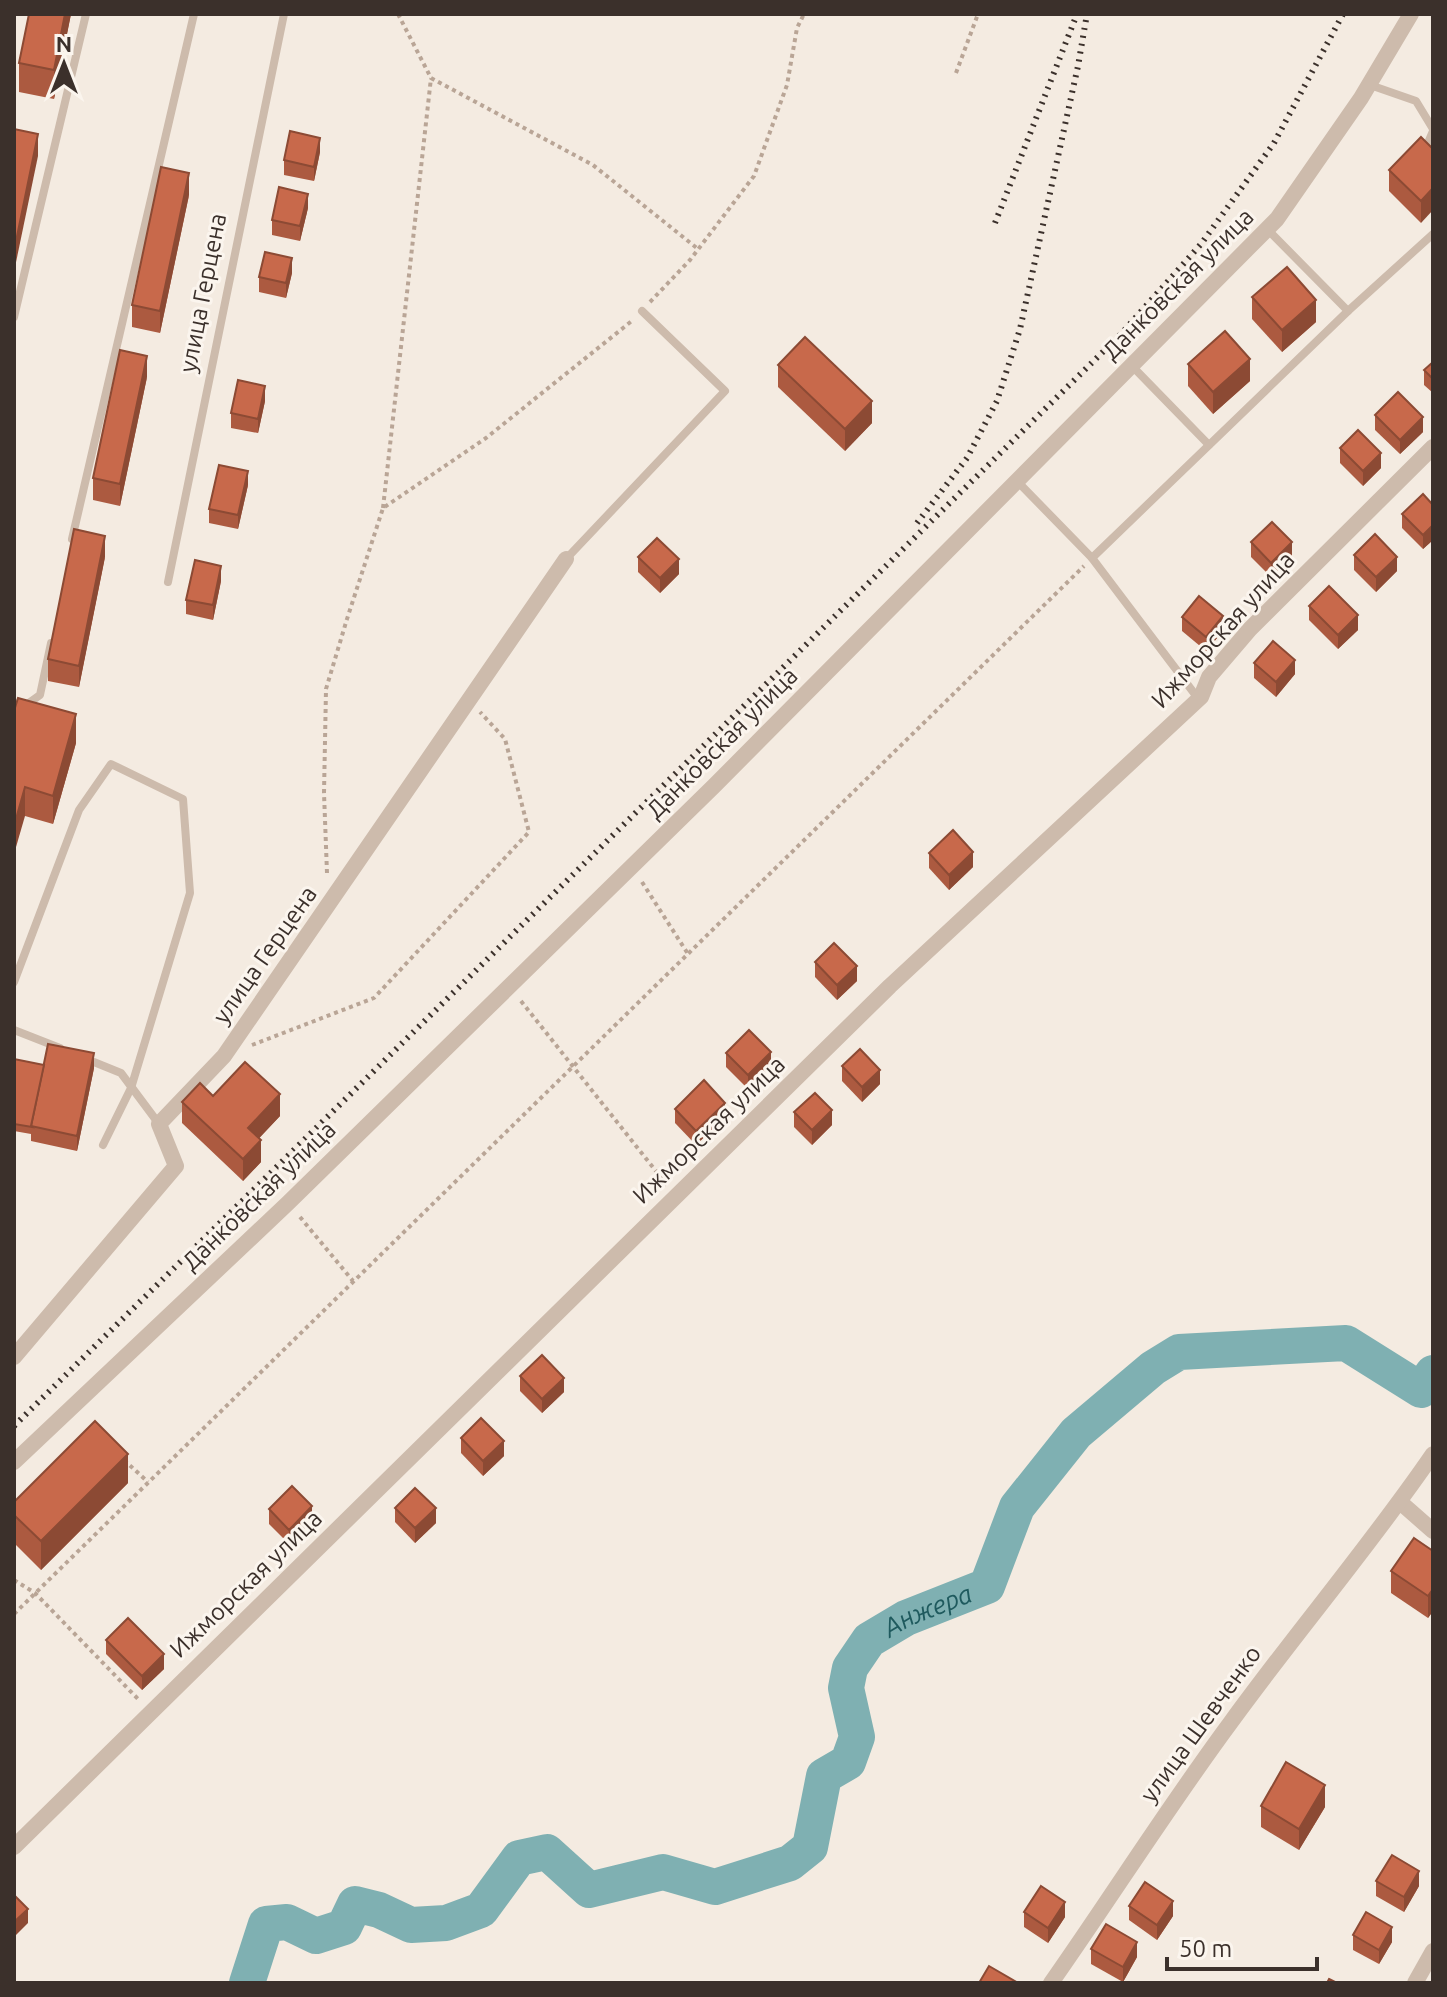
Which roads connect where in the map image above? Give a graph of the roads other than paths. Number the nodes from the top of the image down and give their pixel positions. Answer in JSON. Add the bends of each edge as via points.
{"nodes":[{"id":1,"x":86,"y":14,"type":"edge"},
{"id":2,"x":194,"y":14,"type":"edge"},
{"id":3,"x":284,"y":14,"type":"edge"},
{"id":4,"x":1411,"y":14,"type":"edge"},
{"id":5,"x":1369,"y":85,"type":"junction"},
{"id":6,"x":1433,"y":130,"type":"edge"},
{"id":7,"x":1424,"y":152,"type":"edge"},
{"id":8,"x":1266,"y":229,"type":"junction"},
{"id":9,"x":1433,"y":234,"type":"edge"},
{"id":10,"x":642,"y":311,"type":"road end"},
{"id":11,"x":1348,"y":311,"type":"junction"},
{"id":12,"x":14,"y":317,"type":"edge"},
{"id":13,"x":1132,"y":365,"type":"junction"},
{"id":14,"x":1209,"y":445,"type":"junction"},
{"id":15,"x":1433,"y":447,"type":"edge"},
{"id":16,"x":1017,"y":481,"type":"junction"},
{"id":17,"x":71,"y":544,"type":"edge"},
{"id":18,"x":1092,"y":558,"type":"junction"},
{"id":19,"x":566,"y":559,"type":"joint"},
{"id":20,"x":168,"y":582,"type":"dead end"},
{"id":21,"x":53,"y":635,"type":"edge"},
{"id":22,"x":1200,"y":701,"type":"junction"},
{"id":23,"x":14,"y":703,"type":"edge"},
{"id":24,"x":14,"y":982,"type":"edge"},
{"id":25,"x":14,"y":1030,"type":"edge"},
{"id":26,"x":67,"y":1051,"type":"edge"},
{"id":27,"x":81,"y":1057,"type":"edge"},
{"id":28,"x":131,"y":1088,"type":"junction"},
{"id":29,"x":159,"y":1124,"type":"junction"},
{"id":30,"x":103,"y":1145,"type":"dead end"},
{"id":31,"x":17,"y":1347,"type":"edge"},
{"id":32,"x":1433,"y":1454,"type":"edge"},
{"id":33,"x":14,"y":1462,"type":"edge"},
{"id":34,"x":1400,"y":1502,"type":"junction"},
{"id":35,"x":1433,"y":1531,"type":"edge"},
{"id":36,"x":14,"y":1847,"type":"edge"},
{"id":37,"x":1433,"y":1951,"type":"edge"},
{"id":38,"x":1056,"y":1981,"type":"edge"},
{"id":39,"x":1415,"y":1983,"type":"edge"}],
"edges":[{"from":1,"to":12,"type":"lane"},
{"from":2,"to":17,"type":"lane"},
{"from":3,"to":20,"type":"lane","name":"улица Герцена"},
{"from":4,"to":5,"type":"street","name":"Данковская улица"},
{"from":5,"to":6,"type":"lane","via":[[1416,101]]},
{"from":5,"to":8,"type":"street","name":"Данковская улица"},
{"from":6,"to":7,"type":"lane"},
{"from":8,"to":11,"type":"lane"},
{"from":8,"to":13,"type":"street","name":"Данковская улица"},
{"from":9,"to":11,"type":"lane"},
{"from":10,"to":19,"type":"lane","via":[[725,391]]},
{"from":11,"to":14,"type":"lane"},
{"from":13,"to":14,"type":"lane"},
{"from":13,"to":16,"type":"street","name":"Данковская улица"},
{"from":14,"to":18,"type":"lane"},
{"from":15,"to":22,"type":"street","name":"Ижморская улица","via":[[1250,629],[1209,677]]},
{"from":16,"to":18,"type":"lane"},
{"from":16,"to":33,"type":"street","name":"Данковская улица","via":[[288,1203]]},
{"from":18,"to":22,"type":"lane"},
{"from":19,"to":29,"type":"street","name":"улица Герцена","via":[[224,1056]]},
{"from":21,"to":23,"type":"lane","via":[[40,695],[26,705]]},
{"from":22,"to":36,"type":"street","name":"Ижморская улица","via":[[890,986]]},
{"from":24,"to":28,"type":"lane","via":[[79,810],[111,764],[183,799],[190,893]]},
{"from":25,"to":26,"type":"lane"},
{"from":27,"to":28,"type":"lane","via":[[121,1073]]},
{"from":28,"to":29,"type":"lane"},
{"from":28,"to":30,"type":"lane"},
{"from":29,"to":31,"type":"street","via":[[176,1166]]},
{"from":32,"to":34,"type":"street","name":"улица Шевченко"},
{"from":34,"to":35,"type":"street"},
{"from":34,"to":38,"type":"street","name":"улица Шевченко","via":[[1163,1816]]},
{"from":37,"to":39,"type":"street"}]}
